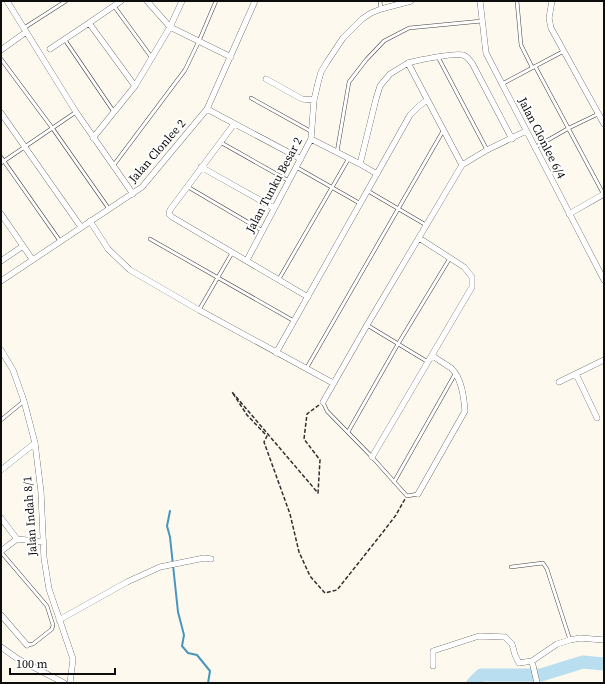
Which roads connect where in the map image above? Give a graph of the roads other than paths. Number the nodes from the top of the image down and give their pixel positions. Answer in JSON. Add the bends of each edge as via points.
{"nodes":[{"id":1,"x":8,"y":1,"type":"edge"},
{"id":2,"x":66,"y":1,"type":"edge"},
{"id":3,"x":120,"y":1,"type":"edge"},
{"id":4,"x":147,"y":1,"type":"edge"},
{"id":5,"x":182,"y":1,"type":"edge"},
{"id":6,"x":216,"y":1,"type":"edge"},
{"id":7,"x":255,"y":1,"type":"edge"},
{"id":8,"x":380,"y":1,"type":"edge"},
{"id":9,"x":410,"y":1,"type":"edge"},
{"id":10,"x":480,"y":1,"type":"edge"},
{"id":11,"x":516,"y":1,"type":"edge"},
{"id":12,"x":552,"y":1,"type":"edge"},
{"id":13,"x":114,"y":6,"type":"junction"},
{"id":14,"x":381,"y":9,"type":"junction"},
{"id":15,"x":482,"y":21,"type":"junction"},
{"id":16,"x":89,"y":23,"type":"junction"},
{"id":17,"x":170,"y":27,"type":"junction"},
{"id":18,"x":25,"y":30,"type":"junction"},
{"id":19,"x":64,"y":40,"type":"junction"},
{"id":20,"x":200,"y":41,"type":"junction"},
{"id":21,"x":50,"y":49,"type":"dead end"},
{"id":22,"x":1,"y":50,"type":"edge"},
{"id":23,"x":564,"y":51,"type":"junction"},
{"id":24,"x":231,"y":56,"type":"junction"},
{"id":25,"x":438,"y":57,"type":"junction"},
{"id":26,"x":152,"y":58,"type":"junction"},
{"id":27,"x":1,"y":59,"type":"edge"},
{"id":28,"x":408,"y":63,"type":"junction"},
{"id":29,"x":533,"y":66,"type":"junction"},
{"id":30,"x":266,"y":79,"type":"dead end"},
{"id":31,"x":502,"y":84,"type":"junction"},
{"id":32,"x":135,"y":86,"type":"junction"},
{"id":33,"x":251,"y":98,"type":"dead end"},
{"id":34,"x":314,"y":100,"type":"junction"},
{"id":35,"x":427,"y":100,"type":"junction"},
{"id":36,"x":207,"y":109,"type":"junction"},
{"id":37,"x":604,"y":111,"type":"edge"},
{"id":38,"x":1,"y":112,"type":"edge"},
{"id":39,"x":76,"y":112,"type":"junction"},
{"id":40,"x":114,"y":112,"type":"junction"},
{"id":41,"x":598,"y":114,"type":"junction"},
{"id":42,"x":234,"y":124,"type":"junction"},
{"id":43,"x":604,"y":124,"type":"edge"},
{"id":44,"x":568,"y":128,"type":"junction"},
{"id":45,"x":53,"y":129,"type":"junction"},
{"id":46,"x":444,"y":130,"type":"junction"},
{"id":47,"x":526,"y":131,"type":"junction"},
{"id":48,"x":312,"y":132,"type":"junction"},
{"id":49,"x":93,"y":138,"type":"junction"},
{"id":50,"x":311,"y":139,"type":"junction"},
{"id":51,"x":512,"y":139,"type":"junction"},
{"id":52,"x":220,"y":142,"type":"junction"},
{"id":53,"x":25,"y":146,"type":"junction"},
{"id":54,"x":534,"y":148,"type":"junction"},
{"id":55,"x":487,"y":150,"type":"junction"},
{"id":56,"x":337,"y":152,"type":"junction"},
{"id":57,"x":1,"y":157,"type":"edge"},
{"id":58,"x":349,"y":158,"type":"junction"},
{"id":59,"x":301,"y":159,"type":"junction"},
{"id":60,"x":3,"y":162,"type":"edge"},
{"id":61,"x":360,"y":164,"type":"junction"},
{"id":62,"x":462,"y":165,"type":"junction"},
{"id":63,"x":114,"y":166,"type":"junction"},
{"id":64,"x":202,"y":167,"type":"junction"},
{"id":65,"x":296,"y":167,"type":"junction"},
{"id":66,"x":377,"y":174,"type":"junction"},
{"id":67,"x":289,"y":181,"type":"junction"},
{"id":68,"x":188,"y":187,"type":"junction"},
{"id":69,"x":332,"y":187,"type":"junction"},
{"id":70,"x":368,"y":190,"type":"junction"},
{"id":71,"x":133,"y":194,"type":"junction"},
{"id":72,"x":604,"y":195,"type":"edge"},
{"id":73,"x":360,"y":204,"type":"junction"},
{"id":74,"x":274,"y":208,"type":"junction"},
{"id":75,"x":399,"y":208,"type":"junction"},
{"id":76,"x":109,"y":209,"type":"junction"},
{"id":77,"x":569,"y":214,"type":"junction"},
{"id":78,"x":2,"y":218,"type":"edge"},
{"id":79,"x":90,"y":221,"type":"junction"},
{"id":80,"x":426,"y":225,"type":"junction"},
{"id":81,"x":81,"y":226,"type":"junction"},
{"id":82,"x":262,"y":231,"type":"junction"},
{"id":83,"x":419,"y":238,"type":"junction"},
{"id":84,"x":150,"y":239,"type":"dead end"},
{"id":85,"x":60,"y":241,"type":"junction"},
{"id":86,"x":23,"y":246,"type":"junction"},
{"id":87,"x":233,"y":252,"type":"junction"},
{"id":88,"x":450,"y":258,"type":"junction"},
{"id":89,"x":32,"y":259,"type":"junction"},
{"id":90,"x":247,"y":260,"type":"junction"},
{"id":91,"x":1,"y":261,"type":"edge"},
{"id":92,"x":218,"y":278,"type":"junction"},
{"id":93,"x":279,"y":279,"type":"junction"},
{"id":94,"x":604,"y":280,"type":"edge"},
{"id":95,"x":1,"y":281,"type":"edge"},
{"id":96,"x":308,"y":297,"type":"junction"},
{"id":97,"x":199,"y":310,"type":"junction"},
{"id":98,"x":294,"y":321,"type":"junction"},
{"id":99,"x":367,"y":324,"type":"junction"},
{"id":100,"x":398,"y":344,"type":"junction"},
{"id":101,"x":1,"y":350,"type":"edge"},
{"id":102,"x":276,"y":353,"type":"junction"},
{"id":103,"x":432,"y":355,"type":"junction"},
{"id":104,"x":604,"y":360,"type":"edge"},
{"id":105,"x":428,"y":362,"type":"junction"},
{"id":106,"x":306,"y":368,"type":"junction"},
{"id":107,"x":455,"y":374,"type":"junction"},
{"id":108,"x":576,"y":374,"type":"junction"},
{"id":109,"x":558,"y":382,"type":"dead end"},
{"id":110,"x":333,"y":383,"type":"junction"},
{"id":111,"x":24,"y":400,"type":"junction"},
{"id":112,"x":323,"y":402,"type":"joint"},
{"id":113,"x":597,"y":418,"type":"dead end"},
{"id":114,"x":1,"y":420,"type":"edge"},
{"id":115,"x":348,"y":432,"type":"junction"},
{"id":116,"x":35,"y":443,"type":"junction"},
{"id":117,"x":372,"y":457,"type":"junction"},
{"id":118,"x":1,"y":470,"type":"edge"},
{"id":119,"x":394,"y":482,"type":"junction"},
{"id":120,"x":418,"y":494,"type":"joint"},
{"id":121,"x":1,"y":518,"type":"edge"},
{"id":122,"x":17,"y":539,"type":"junction"},
{"id":123,"x":44,"y":542,"type":"junction"},
{"id":124,"x":1,"y":552,"type":"edge"},
{"id":125,"x":211,"y":559,"type":"dead end"},
{"id":126,"x":511,"y":567,"type":"dead end"},
{"id":127,"x":1,"y":615,"type":"edge"},
{"id":128,"x":59,"y":620,"type":"junction"},
{"id":129,"x":570,"y":640,"type":"junction"},
{"id":130,"x":604,"y":640,"type":"edge"},
{"id":131,"x":27,"y":645,"type":"joint"},
{"id":132,"x":1,"y":647,"type":"edge"},
{"id":133,"x":532,"y":661,"type":"junction"},
{"id":134,"x":433,"y":666,"type":"dead end"},
{"id":135,"x":64,"y":683,"type":"edge"},
{"id":136,"x":70,"y":683,"type":"edge"},
{"id":137,"x":537,"y":683,"type":"edge"}],
"edges":[{"from":1,"to":18,"type":"street"},
{"from":2,"to":18,"type":"lane"},
{"from":3,"to":13,"type":"street"},
{"from":4,"to":17,"type":"street"},
{"from":5,"to":17,"type":"street"},
{"from":6,"to":20,"type":"lane"},
{"from":7,"to":24,"type":"street","name":"Jalan Clonlee 2"},
{"from":8,"to":14,"type":"lane"},
{"from":9,"to":14,"type":"street","name":"Jalan Tunku Besar 2"},
{"from":10,"to":15,"type":"street","name":"Jalan Clonlee 6/4"},
{"from":11,"to":29,"type":"lane","via":[[522,45]]},
{"from":12,"to":23,"type":"street","via":[[549,23]]},
{"from":13,"to":16,"type":"street"},
{"from":13,"to":26,"type":"lane"},
{"from":14,"to":34,"type":"street","name":"Jalan Tunku Besar 2","via":[[362,19],[344,38],[321,72]]},
{"from":15,"to":31,"type":"street","name":"Jalan Clonlee 6/4","via":[[486,53]]},
{"from":15,"to":56,"type":"lane","via":[[409,28],[384,41],[350,82]]},
{"from":16,"to":19,"type":"street"},
{"from":16,"to":32,"type":"street"},
{"from":17,"to":20,"type":"street"},
{"from":17,"to":26,"type":"street"},
{"from":18,"to":22,"type":"street"},
{"from":18,"to":39,"type":"street"},
{"from":19,"to":21,"type":"street"},
{"from":19,"to":40,"type":"lane"},
{"from":20,"to":24,"type":"street"},
{"from":20,"to":63,"type":"lane","via":[[185,70]]},
{"from":23,"to":29,"type":"lane"},
{"from":23,"to":41,"type":"street"},
{"from":24,"to":36,"type":"street","name":"Jalan Clonlee 2"},
{"from":25,"to":28,"type":"street"},
{"from":25,"to":51,"type":"street","via":[[467,57]]},
{"from":25,"to":55,"type":"lane"},
{"from":26,"to":32,"type":"street"},
{"from":27,"to":45,"type":"lane"},
{"from":28,"to":35,"type":"street"},
{"from":28,"to":61,"type":"street","via":[[390,74],[380,86]]},
{"from":29,"to":31,"type":"lane"},
{"from":29,"to":44,"type":"lane"},
{"from":30,"to":34,"type":"street","via":[[302,99]]},
{"from":31,"to":47,"type":"street","name":"Jalan Clonlee 6/4"},
{"from":32,"to":40,"type":"street"},
{"from":33,"to":48,"type":"lane"},
{"from":34,"to":48,"type":"street","name":"Jalan Tunku Besar 2"},
{"from":35,"to":46,"type":"street"},
{"from":35,"to":66,"type":"street","via":[[410,115]]},
{"from":36,"to":42,"type":"street"},
{"from":36,"to":71,"type":"street","name":"Jalan Clonlee 2","via":[[142,187]]},
{"from":37,"to":41,"type":"street"},
{"from":38,"to":53,"type":"street"},
{"from":39,"to":45,"type":"lane"},
{"from":39,"to":49,"type":"street"},
{"from":40,"to":49,"type":"street"},
{"from":41,"to":43,"type":"street"},
{"from":41,"to":44,"type":"lane"},
{"from":42,"to":52,"type":"street"},
{"from":42,"to":59,"type":"street"},
{"from":44,"to":54,"type":"lane"},
{"from":44,"to":72,"type":"lane"},
{"from":45,"to":53,"type":"lane"},
{"from":45,"to":76,"type":"lane"},
{"from":46,"to":62,"type":"street"},
{"from":46,"to":75,"type":"lane"},
{"from":47,"to":51,"type":"street"},
{"from":47,"to":54,"type":"street","name":"Jalan Clonlee 6/4"},
{"from":48,"to":50,"type":"street","name":"Jalan Tunku Besar 2"},
{"from":49,"to":63,"type":"street"},
{"from":50,"to":56,"type":"street"},
{"from":50,"to":59,"type":"street","name":"Jalan Tunku Besar 2"},
{"from":51,"to":55,"type":"street"},
{"from":52,"to":64,"type":"street"},
{"from":52,"to":67,"type":"lane"},
{"from":53,"to":60,"type":"lane"},
{"from":53,"to":81,"type":"street"},
{"from":54,"to":77,"type":"street","name":"Jalan Clonlee 6/4"},
{"from":55,"to":62,"type":"street"},
{"from":56,"to":58,"type":"street"},
{"from":57,"to":60,"type":"lane"},
{"from":58,"to":61,"type":"street"},
{"from":58,"to":69,"type":"lane"},
{"from":59,"to":65,"type":"street","name":"Jalan Tunku Besar 2"},
{"from":60,"to":85,"type":"lane"},
{"from":61,"to":66,"type":"street"},
{"from":62,"to":80,"type":"street"},
{"from":63,"to":71,"type":"street"},
{"from":64,"to":68,"type":"street"},
{"from":64,"to":74,"type":"street"},
{"from":65,"to":67,"type":"street","name":"Jalan Tunku Besar 2"},
{"from":65,"to":69,"type":"lane"},
{"from":66,"to":70,"type":"street"},
{"from":67,"to":74,"type":"street","name":"Jalan Tunku Besar 2"},
{"from":68,"to":82,"type":"lane"},
{"from":68,"to":87,"type":"street","via":[[169,214]]},
{"from":69,"to":73,"type":"lane"},
{"from":69,"to":93,"type":"lane"},
{"from":70,"to":73,"type":"street"},
{"from":70,"to":75,"type":"lane"},
{"from":71,"to":76,"type":"street","name":"Jalan Clonlee 2"},
{"from":72,"to":77,"type":"street"},
{"from":73,"to":96,"type":"street"},
{"from":74,"to":82,"type":"street","name":"Jalan Tunku Besar 2"},
{"from":75,"to":80,"type":"lane"},
{"from":75,"to":106,"type":"lane"},
{"from":76,"to":79,"type":"street","name":"Jalan Clonlee 2"},
{"from":77,"to":94,"type":"street","name":"Jalan Clonlee 6/4"},
{"from":78,"to":86,"type":"street"},
{"from":79,"to":81,"type":"street","name":"Jalan Clonlee 2"},
{"from":79,"to":97,"type":"street","via":[[108,249],[130,270]]},
{"from":80,"to":83,"type":"street"},
{"from":81,"to":85,"type":"street","name":"Jalan Clonlee 2"},
{"from":82,"to":90,"type":"street","name":"Jalan Tunku Besar 2"},
{"from":83,"to":88,"type":"street"},
{"from":83,"to":99,"type":"street"},
{"from":84,"to":92,"type":"lane"},
{"from":85,"to":89,"type":"street","name":"Jalan Clonlee 2"},
{"from":86,"to":89,"type":"street"},
{"from":86,"to":91,"type":"street"},
{"from":87,"to":90,"type":"street"},
{"from":87,"to":92,"type":"lane"},
{"from":88,"to":100,"type":"lane"},
{"from":88,"to":103,"type":"street","via":[[464,267],[472,277],[472,287]]},
{"from":89,"to":95,"type":"street","name":"Jalan Clonlee 2"},
{"from":90,"to":93,"type":"street"},
{"from":92,"to":97,"type":"lane"},
{"from":92,"to":98,"type":"lane"},
{"from":93,"to":96,"type":"street"},
{"from":96,"to":98,"type":"street"},
{"from":97,"to":102,"type":"street"},
{"from":98,"to":102,"type":"street"},
{"from":99,"to":100,"type":"lane"},
{"from":99,"to":110,"type":"street"},
{"from":100,"to":105,"type":"lane"},
{"from":100,"to":115,"type":"lane"},
{"from":101,"to":111,"type":"street","name":"Jalan Indah 8/1","via":[[13,370]]},
{"from":102,"to":106,"type":"street"},
{"from":103,"to":105,"type":"street"},
{"from":103,"to":107,"type":"street"},
{"from":104,"to":108,"type":"street"},
{"from":105,"to":117,"type":"street"},
{"from":106,"to":110,"type":"street"},
{"from":107,"to":119,"type":"lane"},
{"from":107,"to":120,"type":"street","via":[[464,397],[465,411]]},
{"from":108,"to":109,"type":"street"},
{"from":108,"to":113,"type":"street"},
{"from":110,"to":112,"type":"street"},
{"from":111,"to":114,"type":"lane"},
{"from":111,"to":116,"type":"street","name":"Jalan Indah 8/1"},
{"from":112,"to":115,"type":"lane","via":[[327,411]]},
{"from":115,"to":117,"type":"lane"},
{"from":116,"to":118,"type":"street"},
{"from":116,"to":123,"type":"street","name":"Jalan Indah 8/1"},
{"from":117,"to":119,"type":"lane"},
{"from":119,"to":120,"type":"lane","via":[[407,496]]},
{"from":121,"to":122,"type":"street"},
{"from":122,"to":123,"type":"street"},
{"from":122,"to":124,"type":"street"},
{"from":123,"to":128,"type":"street","name":"Jalan Indah 8/1","via":[[49,589]]},
{"from":124,"to":131,"type":"lane","via":[[46,606],[54,625],[33,644]]},
{"from":125,"to":128,"type":"street","via":[[204,558],[160,567],[127,582]]},
{"from":126,"to":129,"type":"lane","via":[[543,563],[547,568]]},
{"from":127,"to":131,"type":"street"},
{"from":128,"to":136,"type":"street","name":"Jalan Indah 8/1","via":[[73,659]]},
{"from":129,"to":130,"type":"street"},
{"from":129,"to":133,"type":"street","via":[[557,644]]},
{"from":132,"to":135,"type":"street","via":[[18,660]]},
{"from":133,"to":134,"type":"street","via":[[519,663],[512,644],[505,637],[479,636],[433,651]]},
{"from":133,"to":137,"type":"street"}]}
